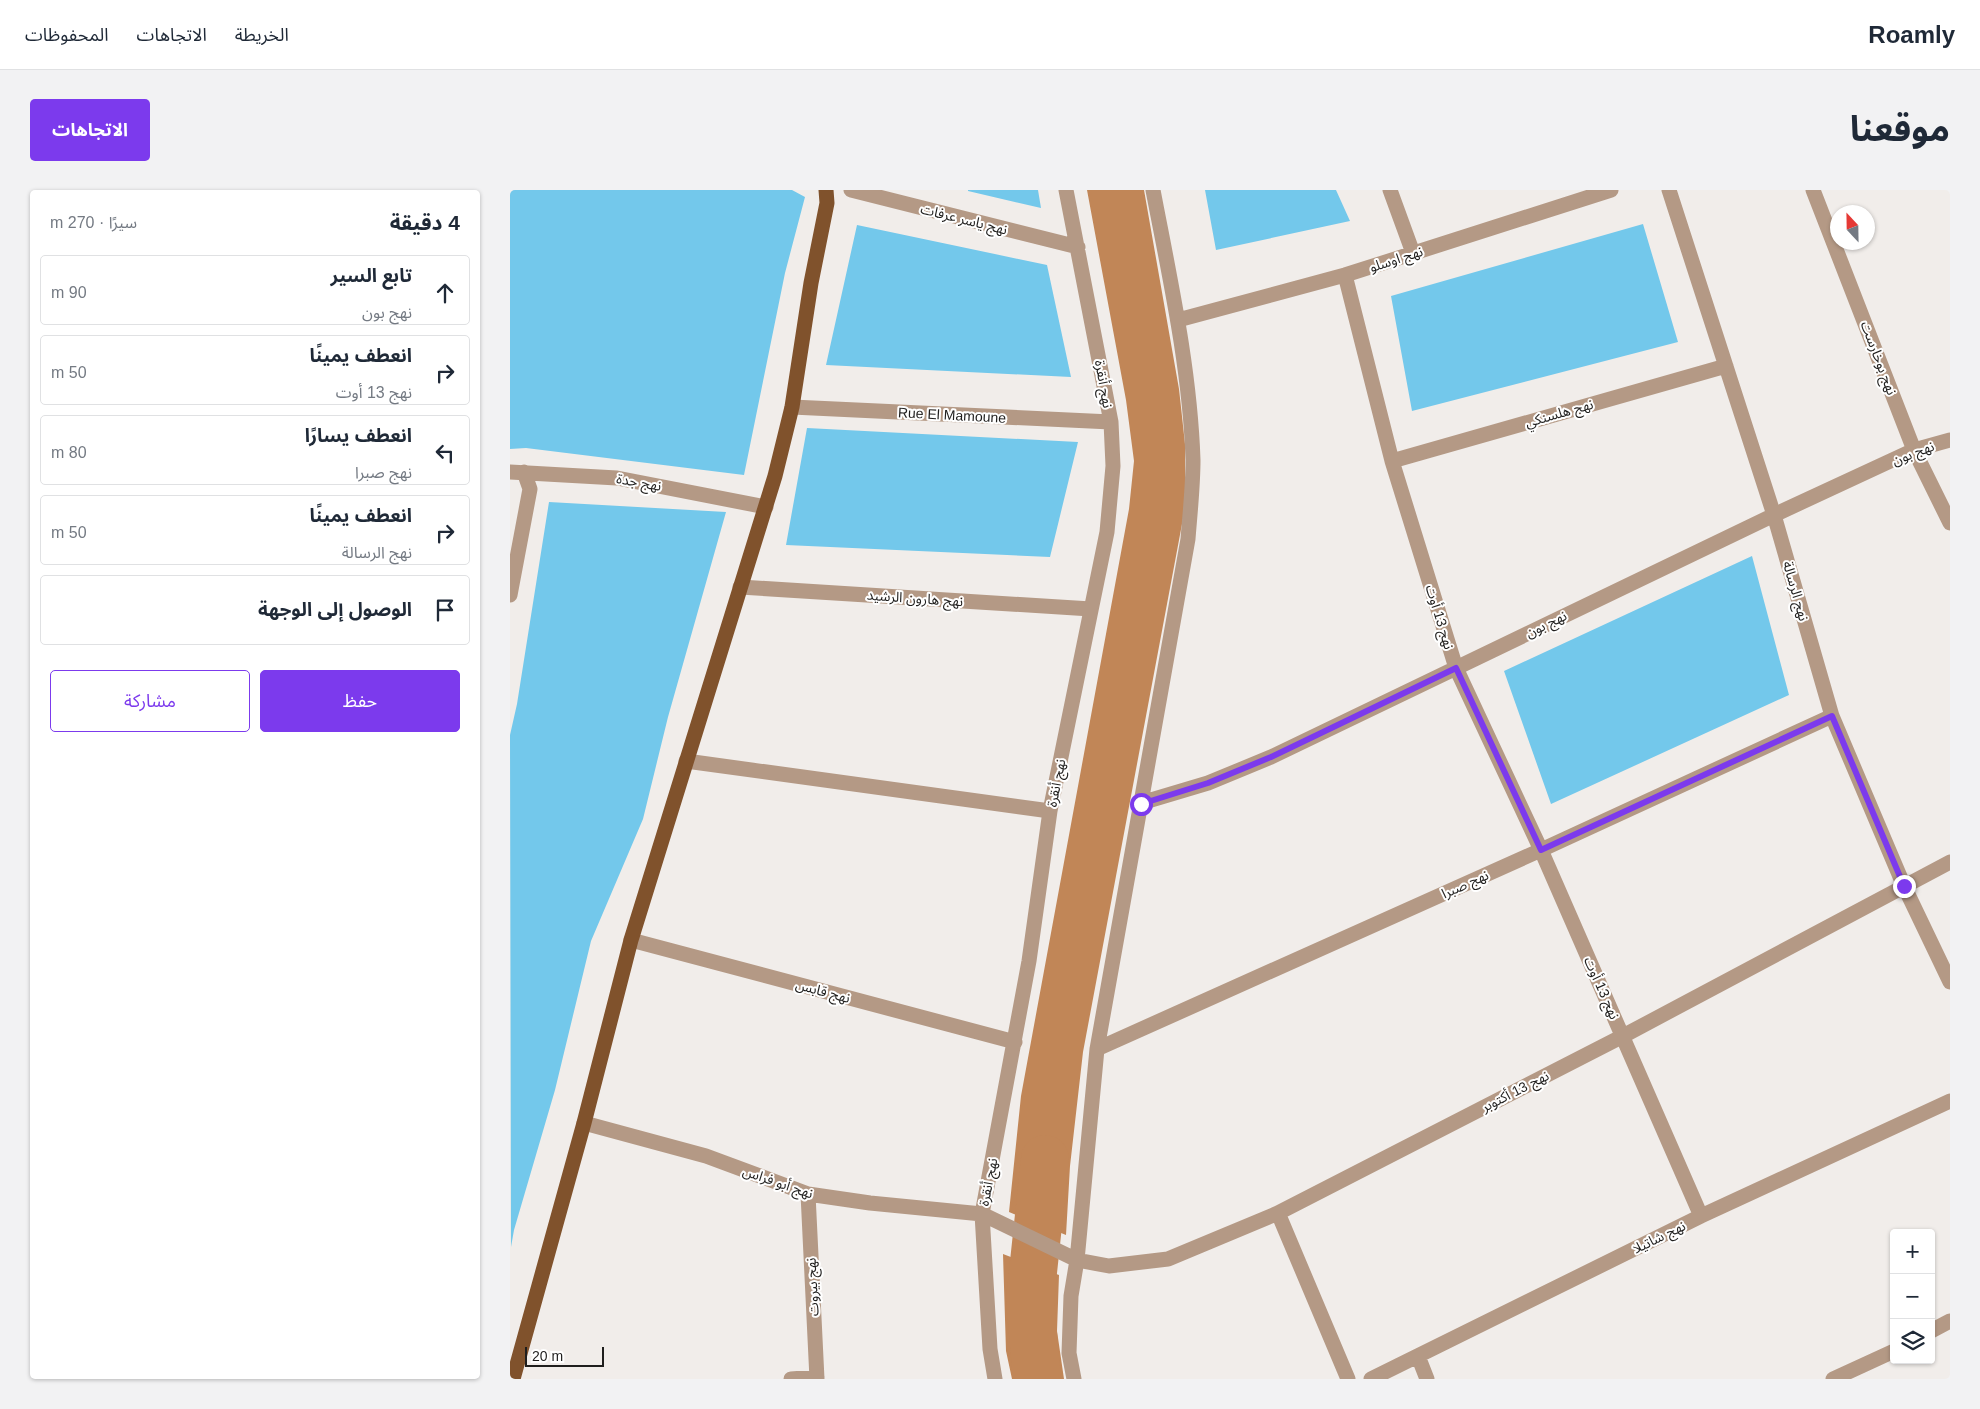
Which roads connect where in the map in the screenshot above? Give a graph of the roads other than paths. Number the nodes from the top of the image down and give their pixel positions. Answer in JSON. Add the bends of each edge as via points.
{"nodes":[{"id":1,"x":826,"y":190,"type":"edge"},
{"id":2,"x":851,"y":190,"type":"edge"},
{"id":3,"x":1066,"y":190,"type":"edge"},
{"id":4,"x":1153,"y":190,"type":"edge"},
{"id":5,"x":1390,"y":190,"type":"edge"},
{"id":6,"x":1612,"y":190,"type":"edge"},
{"id":7,"x":1669,"y":190,"type":"edge"},
{"id":8,"x":1814,"y":190,"type":"edge"},
{"id":9,"x":1078,"y":247,"type":"junction"},
{"id":10,"x":1413,"y":254,"type":"junction"},
{"id":11,"x":1345,"y":275,"type":"junction"},
{"id":12,"x":1178,"y":320,"type":"junction"},
{"id":13,"x":1726,"y":366,"type":"junction"},
{"id":14,"x":792,"y":408,"type":"junction"},
{"id":15,"x":1111,"y":422,"type":"junction"},
{"id":16,"x":1950,"y":440,"type":"edge"},
{"id":17,"x":1914,"y":450,"type":"junction"},
{"id":18,"x":1392,"y":461,"type":"junction"},
{"id":19,"x":517,"y":472,"type":"edge"},
{"id":20,"x":766,"y":507,"type":"junction"},
{"id":21,"x":1774,"y":515,"type":"junction"},
{"id":22,"x":1950,"y":523,"type":"edge"},
{"id":23,"x":740,"y":587,"type":"junction"},
{"id":24,"x":510,"y":596,"type":"edge"},
{"id":25,"x":1091,"y":610,"type":"junction"},
{"id":26,"x":1456,"y":668,"type":"junction"},
{"id":27,"x":1832,"y":716,"type":"junction"},
{"id":28,"x":686,"y":761,"type":"junction"},
{"id":29,"x":1141,"y":804,"type":"junction"},
{"id":30,"x":1050,"y":811,"type":"junction"},
{"id":31,"x":1541,"y":850,"type":"junction"},
{"id":32,"x":1950,"y":862,"type":"edge"},
{"id":33,"x":1904,"y":886,"type":"junction"},
{"id":34,"x":631,"y":940,"type":"junction"},
{"id":35,"x":1950,"y":982,"type":"edge"},
{"id":36,"x":1623,"y":1036,"type":"junction"},
{"id":37,"x":1015,"y":1042,"type":"junction"},
{"id":38,"x":1097,"y":1049,"type":"junction"},
{"id":39,"x":1950,"y":1101,"type":"edge"},
{"id":40,"x":584,"y":1123,"type":"junction"},
{"id":41,"x":808,"y":1194,"type":"junction"},
{"id":42,"x":1278,"y":1213,"type":"junction"},
{"id":43,"x":982,"y":1214,"type":"junction"},
{"id":44,"x":1701,"y":1216,"type":"junction"},
{"id":45,"x":1005,"y":1224,"type":"joint"},
{"id":46,"x":1070,"y":1257,"type":"junction"},
{"id":47,"x":1950,"y":1321,"type":"edge"},
{"id":48,"x":1935,"y":1329,"type":"edge"},
{"id":49,"x":1890,"y":1353,"type":"edge"},
{"id":50,"x":1418,"y":1356,"type":"junction"},
{"id":51,"x":817,"y":1378,"type":"edge"},
{"id":52,"x":513,"y":1379,"type":"edge"},
{"id":53,"x":791,"y":1379,"type":"edge"},
{"id":54,"x":995,"y":1379,"type":"edge"},
{"id":55,"x":1074,"y":1379,"type":"edge"},
{"id":56,"x":1348,"y":1379,"type":"edge"},
{"id":57,"x":1371,"y":1379,"type":"edge"},
{"id":58,"x":1427,"y":1379,"type":"edge"},
{"id":59,"x":1833,"y":1379,"type":"edge"}],
"edges":[{"from":1,"to":14,"type":"main road"},
{"from":2,"to":9,"type":"street","name":"نهج ياسر عرفات"},
{"from":3,"to":9,"type":"street","name":"نهج أنقرة"},
{"from":4,"to":12,"type":"street"},
{"from":5,"to":10,"type":"street"},
{"from":6,"to":10,"type":"street","name":"نهج اوسلو"},
{"from":7,"to":13,"type":"street","name":"نهج الرسالة"},
{"from":8,"to":17,"type":"street","name":"نهج بوخارست"},
{"from":9,"to":15,"type":"street","name":"نهج أنقرة"},
{"from":10,"to":11,"type":"street","name":"نهج اوسلو"},
{"from":11,"to":12,"type":"street","name":"نهج اوسلو"},
{"from":11,"to":18,"type":"street","name":"نهج 13 أوت"},
{"from":12,"to":29,"type":"street","via":[[1193,461],[1188,539]]},
{"from":13,"to":18,"type":"street","name":"نهج هلسنكي"},
{"from":13,"to":21,"type":"street","name":"نهج الرسالة"},
{"from":14,"to":15,"type":"street","name":"Rue El Mamoune"},
{"from":14,"to":20,"type":"main road"},
{"from":15,"to":25,"type":"street","name":"نهج أنقرة","via":[[1113,466],[1107,532]]},
{"from":16,"to":17,"type":"street","name":"نهج بون"},
{"from":17,"to":21,"type":"street","name":"نهج بون"},
{"from":17,"to":22,"type":"street","name":"نهج بوخارست"},
{"from":18,"to":26,"type":"street","name":"نهج 13 أوت"},
{"from":19,"to":20,"type":"street","name":"نهج جدة","via":[[617,478]]},
{"from":19,"to":24,"type":"street","via":[[530,489]]},
{"from":20,"to":23,"type":"main road"},
{"from":21,"to":26,"type":"street","name":"نهج بون"},
{"from":21,"to":27,"type":"street","name":"نهج الرسالة"},
{"from":23,"to":25,"type":"street","name":"نهج هارون الرشيد"},
{"from":23,"to":28,"type":"main road"},
{"from":25,"to":30,"type":"street","name":"نهج أنقرة"},
{"from":26,"to":29,"type":"street","name":"نهج بون","via":[[1271,757],[1208,783]]},
{"from":26,"to":31,"type":"street","name":"نهج 13 أوت"},
{"from":27,"to":31,"type":"street","name":"نهج صبرا"},
{"from":27,"to":33,"type":"street","name":"نهج الرسالة"},
{"from":28,"to":30,"type":"street"},
{"from":28,"to":34,"type":"main road"},
{"from":29,"to":38,"type":"street"},
{"from":30,"to":37,"type":"street","name":"نهج أنقرة"},
{"from":31,"to":36,"type":"street","name":"نهج 13 أوت"},
{"from":31,"to":38,"type":"street","name":"نهج صبرا"},
{"from":32,"to":33,"type":"street","name":"نهج 13 أكتوبر"},
{"from":33,"to":35,"type":"street","name":"نهج الرسالة"},
{"from":33,"to":36,"type":"street","name":"نهج 13 أكتوبر"},
{"from":34,"to":37,"type":"street","name":"نهج قابس"},
{"from":34,"to":40,"type":"main road"},
{"from":36,"to":42,"type":"street","name":"نهج 13 أكتوبر"},
{"from":36,"to":44,"type":"street","name":"نهج 13 أوت"},
{"from":37,"to":43,"type":"street","name":"نهج أنقرة"},
{"from":38,"to":46,"type":"street"},
{"from":39,"to":44,"type":"street","name":"نهج شاتيلا"},
{"from":40,"to":41,"type":"street","name":"نهج أبو فراس","via":[[706,1156]]},
{"from":40,"to":52,"type":"main road"},
{"from":41,"to":43,"type":"street","name":"نهج أبو فراس"},
{"from":41,"to":51,"type":"street","name":"نهج بيروت"},
{"from":42,"to":46,"type":"street","name":"نهج 13 أكتوبر","via":[[1168,1258],[1109,1266]]},
{"from":42,"to":56,"type":"street"},
{"from":43,"to":45,"type":"street","name":"نهج أبو فراس"},
{"from":43,"to":54,"type":"street","name":"نهج أنقرة","via":[[990,1350]]},
{"from":44,"to":50,"type":"street","name":"نهج شاتيلا"},
{"from":45,"to":46,"type":"street","name":"نهج 13 أكتوبر"},
{"from":46,"to":55,"type":"street","via":[[1069,1353]]},
{"from":47,"to":48,"type":"street"},
{"from":49,"to":59,"type":"street"},
{"from":50,"to":57,"type":"street","name":"نهج شاتيلا"},
{"from":50,"to":58,"type":"street"},
{"from":51,"to":53,"type":"street"}]}
